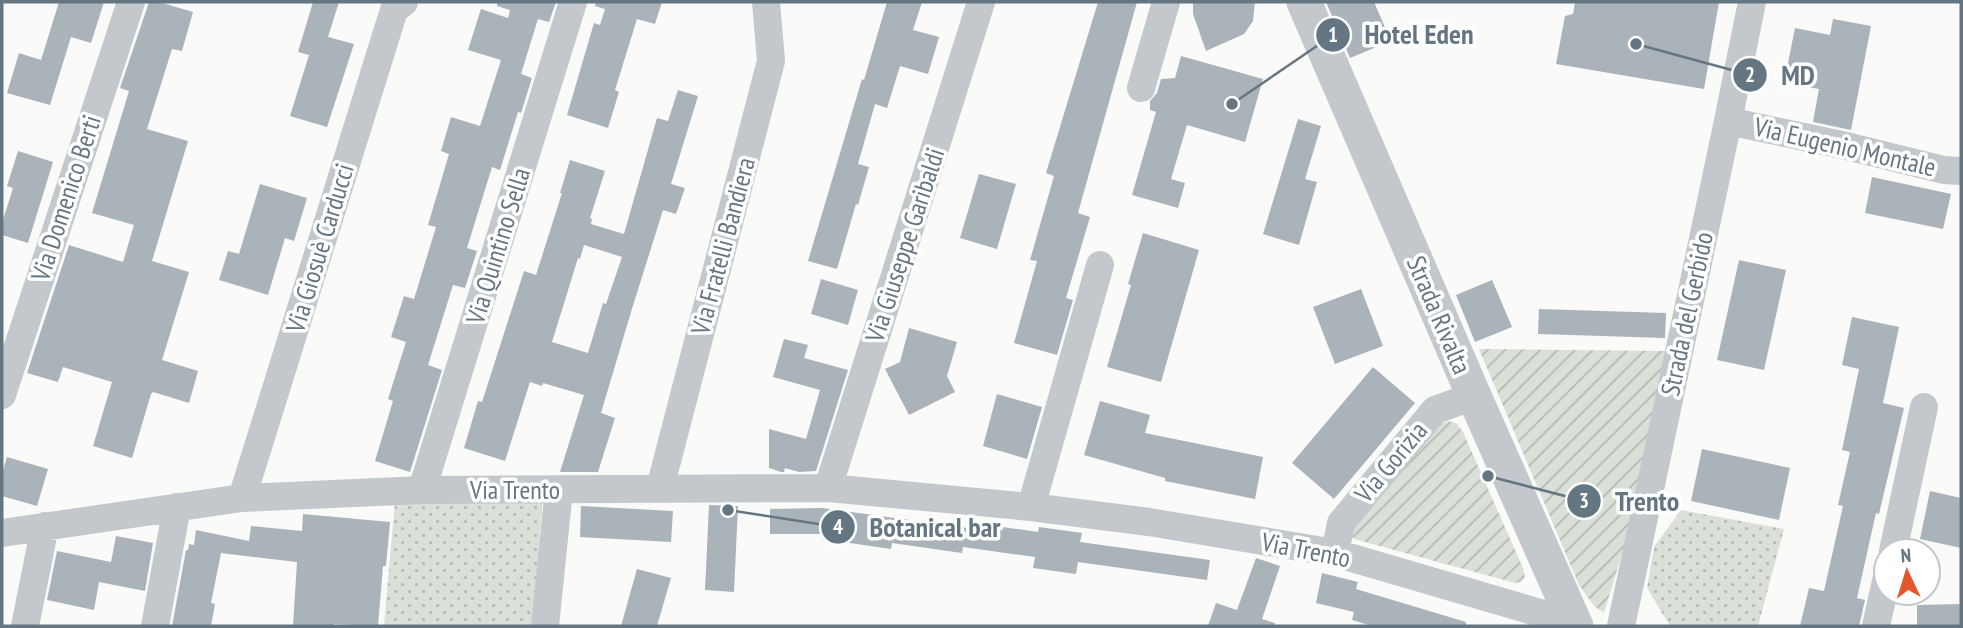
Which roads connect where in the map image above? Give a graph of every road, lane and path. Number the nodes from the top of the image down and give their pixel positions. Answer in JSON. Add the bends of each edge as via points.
{"nodes":[{"id":1,"x":131,"y":2,"type":"edge"},
{"id":2,"x":404,"y":2,"type":"edge"},
{"id":3,"x":573,"y":2,"type":"edge"},
{"id":4,"x":766,"y":2,"type":"edge"},
{"id":5,"x":981,"y":2,"type":"edge"},
{"id":6,"x":1166,"y":2,"type":"edge"},
{"id":7,"x":1304,"y":2,"type":"edge"},
{"id":8,"x":1752,"y":2,"type":"edge"},
{"id":9,"x":1141,"y":88,"type":"dead end"},
{"id":10,"x":1728,"y":121,"type":"junction"},
{"id":11,"x":1961,"y":171,"type":"edge"},
{"id":12,"x":1100,"y":265,"type":"dead end"},
{"id":13,"x":2,"y":395,"type":"edge"},
{"id":14,"x":1474,"y":396,"type":"junction"},
{"id":15,"x":1924,"y":407,"type":"dead end"},
{"id":16,"x":660,"y":488,"type":"junction"},
{"id":17,"x":828,"y":488,"type":"junction"},
{"id":18,"x":422,"y":490,"type":"junction"},
{"id":19,"x":559,"y":490,"type":"junction"},
{"id":20,"x":242,"y":498,"type":"junction"},
{"id":21,"x":177,"y":507,"type":"junction"},
{"id":22,"x":1031,"y":507,"type":"junction"},
{"id":23,"x":45,"y":526,"type":"junction"},
{"id":24,"x":2,"y":533,"type":"edge"},
{"id":25,"x":1896,"y":537,"type":"edge"},
{"id":26,"x":1335,"y":553,"type":"junction"},
{"id":27,"x":1880,"y":607,"type":"edge"},
{"id":28,"x":1575,"y":625,"type":"edge"},
{"id":29,"x":25,"y":626,"type":"edge"},
{"id":30,"x":155,"y":626,"type":"edge"},
{"id":31,"x":545,"y":626,"type":"edge"},
{"id":32,"x":1621,"y":626,"type":"edge"},
{"id":33,"x":1876,"y":626,"type":"edge"}],
"edges":[{"from":1,"to":13,"type":"street","name":"Via Domenico Berti"},
{"from":2,"to":20,"type":"street","name":"Via Giosuè Carducci","via":[[394,10]]},
{"from":3,"to":18,"type":"street","name":"Via Quintino Sella"},
{"from":4,"to":16,"type":"street","name":"Via Fratelli Bandiera","via":[[771,61]]},
{"from":5,"to":17,"type":"street","name":"Via Giuseppe Garibaldi"},
{"from":6,"to":9,"type":"street"},
{"from":7,"to":14,"type":"street","name":"Strada Rivalta"},
{"from":8,"to":10,"type":"street","name":"Strada del Gerbido"},
{"from":10,"to":11,"type":"street","name":"Via Eugenio Montale"},
{"from":10,"to":32,"type":"street","name":"Strada del Gerbido"},
{"from":12,"to":22,"type":"street"},
{"from":14,"to":26,"type":"street","name":"Via Gorizia","via":[[1435,410],[1341,523]]},
{"from":14,"to":28,"type":"street","name":"Strada Rivalta"},
{"from":15,"to":25,"type":"street"},
{"from":16,"to":17,"type":"street","name":"Via Trento"},
{"from":16,"to":19,"type":"street","name":"Via Trento"},
{"from":17,"to":22,"type":"street","name":"Via Trento"},
{"from":18,"to":19,"type":"street","name":"Via Trento"},
{"from":18,"to":20,"type":"street","name":"Via Trento"},
{"from":19,"to":31,"type":"street"},
{"from":20,"to":21,"type":"street","name":"Via Trento"},
{"from":21,"to":23,"type":"street","name":"Via Trento"},
{"from":21,"to":30,"type":"street"},
{"from":22,"to":26,"type":"street","name":"Via Trento"},
{"from":23,"to":24,"type":"street","name":"Via Trento"},
{"from":23,"to":29,"type":"street"},
{"from":26,"to":28,"type":"street","name":"Via Trento"},
{"from":27,"to":33,"type":"street"}]}
